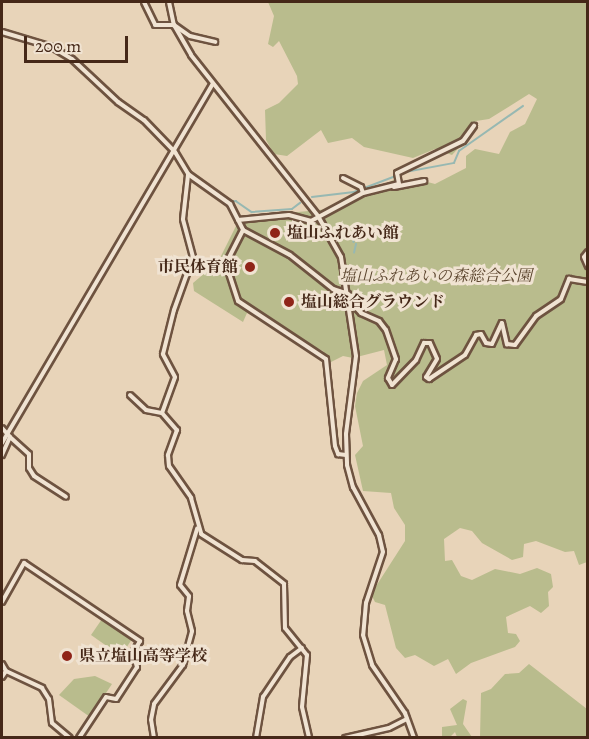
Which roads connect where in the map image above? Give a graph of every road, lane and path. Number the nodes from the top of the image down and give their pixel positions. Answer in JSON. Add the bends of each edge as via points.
{"nodes":[{"id":1,"x":144,"y":2,"type":"edge"},
{"id":2,"x":170,"y":2,"type":"edge"},
{"id":3,"x":174,"y":25,"type":"junction"},
{"id":4,"x":2,"y":32,"type":"edge"},
{"id":5,"x":215,"y":42,"type":"dead end"},
{"id":6,"x":213,"y":84,"type":"junction"},
{"id":7,"x":474,"y":126,"type":"dead end"},
{"id":8,"x":175,"y":152,"type":"junction"},
{"id":9,"x":188,"y":174,"type":"junction"},
{"id":10,"x":343,"y":178,"type":"dead end"},
{"id":11,"x":424,"y":181,"type":"dead end"},
{"id":12,"x":385,"y":189,"type":"junction"},
{"id":13,"x":362,"y":191,"type":"junction"},
{"id":14,"x":318,"y":216,"type":"junction"},
{"id":15,"x":238,"y":220,"type":"junction"},
{"id":16,"x":243,"y":230,"type":"junction"},
{"id":17,"x":588,"y":252,"type":"edge"},
{"id":18,"x":588,"y":266,"type":"edge"},
{"id":19,"x":588,"y":282,"type":"edge"},
{"id":20,"x":348,"y":294,"type":"junction"},
{"id":21,"x":349,"y":300,"type":"junction"},
{"id":22,"x":130,"y":395,"type":"dead end"},
{"id":23,"x":162,"y":413,"type":"junction"},
{"id":24,"x":2,"y":428,"type":"edge"},
{"id":25,"x":9,"y":435,"type":"junction"},
{"id":26,"x":2,"y":443,"type":"edge"},
{"id":27,"x":2,"y":455,"type":"edge"},
{"id":28,"x":346,"y":455,"type":"junction"},
{"id":29,"x":66,"y":497,"type":"dead end"},
{"id":30,"x":197,"y":528,"type":"junction"},
{"id":31,"x":2,"y":602,"type":"edge"},
{"id":32,"x":302,"y":648,"type":"junction"},
{"id":33,"x":2,"y":664,"type":"edge"},
{"id":34,"x":6,"y":671,"type":"junction"},
{"id":35,"x":2,"y":677,"type":"edge"},
{"id":36,"x":408,"y":721,"type":"junction"},
{"id":37,"x":70,"y":738,"type":"edge"},
{"id":38,"x":80,"y":738,"type":"edge"},
{"id":39,"x":154,"y":738,"type":"edge"},
{"id":40,"x":256,"y":738,"type":"edge"},
{"id":41,"x":309,"y":738,"type":"edge"},
{"id":42,"x":345,"y":738,"type":"edge"},
{"id":43,"x":414,"y":738,"type":"edge"}],
"edges":[{"from":1,"to":3,"type":"street","via":[[155,25]]},
{"from":2,"to":3,"type":"street"},
{"from":3,"to":5,"type":"street","via":[[190,36]]},
{"from":3,"to":6,"type":"street"},
{"from":4,"to":8,"type":"street","via":[[52,47],[72,59]]},
{"from":6,"to":8,"type":"street"},
{"from":6,"to":14,"type":"street"},
{"from":7,"to":12,"type":"street","via":[[463,141],[398,177],[399,184]]},
{"from":8,"to":9,"type":"street"},
{"from":8,"to":25,"type":"street"},
{"from":9,"to":15,"type":"street","via":[[224,198]]},
{"from":9,"to":23,"type":"street","via":[[183,219],[193,257],[163,354],[175,377]]},
{"from":10,"to":13,"type":"street"},
{"from":11,"to":12,"type":"street"},
{"from":12,"to":13,"type":"street"},
{"from":13,"to":14,"type":"street"},
{"from":14,"to":15,"type":"street","via":[[306,222],[290,215]]},
{"from":14,"to":20,"type":"street","via":[[339,251]]},
{"from":15,"to":16,"type":"street"},
{"from":16,"to":20,"type":"street","via":[[290,255],[333,289]]},
{"from":16,"to":28,"type":"street","via":[[226,264],[238,301],[326,359],[335,446],[338,454]]},
{"from":17,"to":18,"type":"street","via":[[584,257]]},
{"from":19,"to":21,"type":"street","via":[[569,279],[561,299],[532,319],[515,344],[507,343],[502,323],[492,344],[486,343],[481,334],[476,335],[465,355],[429,379],[426,377],[437,359],[430,343],[424,343],[416,360],[392,385],[388,378],[396,359],[386,330]]},
{"from":20,"to":21,"type":"street"},
{"from":21,"to":28,"type":"street","via":[[356,356]]},
{"from":22,"to":23,"type":"street","via":[[146,410]]},
{"from":23,"to":30,"type":"street","via":[[177,430],[168,466],[191,498]]},
{"from":24,"to":25,"type":"street"},
{"from":25,"to":26,"type":"street"},
{"from":25,"to":27,"type":"street"},
{"from":25,"to":29,"type":"street","via":[[29,454],[29,468],[34,476]]},
{"from":28,"to":36,"type":"street","via":[[354,487],[379,534],[383,552],[364,612],[365,647],[377,675]]},
{"from":30,"to":32,"type":"street","via":[[206,539],[242,560],[255,561],[281,581],[286,594],[284,624]]},
{"from":30,"to":39,"type":"street","via":[[180,585],[189,596],[187,611],[192,631],[183,665],[154,704]]},
{"from":31,"to":38,"type":"street","via":[[24,563],[140,641],[133,653],[137,667],[116,699],[106,697]]},
{"from":32,"to":40,"type":"street","via":[[291,657],[263,697]]},
{"from":32,"to":41,"type":"street","via":[[307,657],[302,707]]},
{"from":33,"to":34,"type":"street"},
{"from":34,"to":35,"type":"street"},
{"from":34,"to":37,"type":"street","via":[[42,688],[49,699],[52,723]]},
{"from":36,"to":42,"type":"street"},
{"from":36,"to":43,"type":"street"}]}
